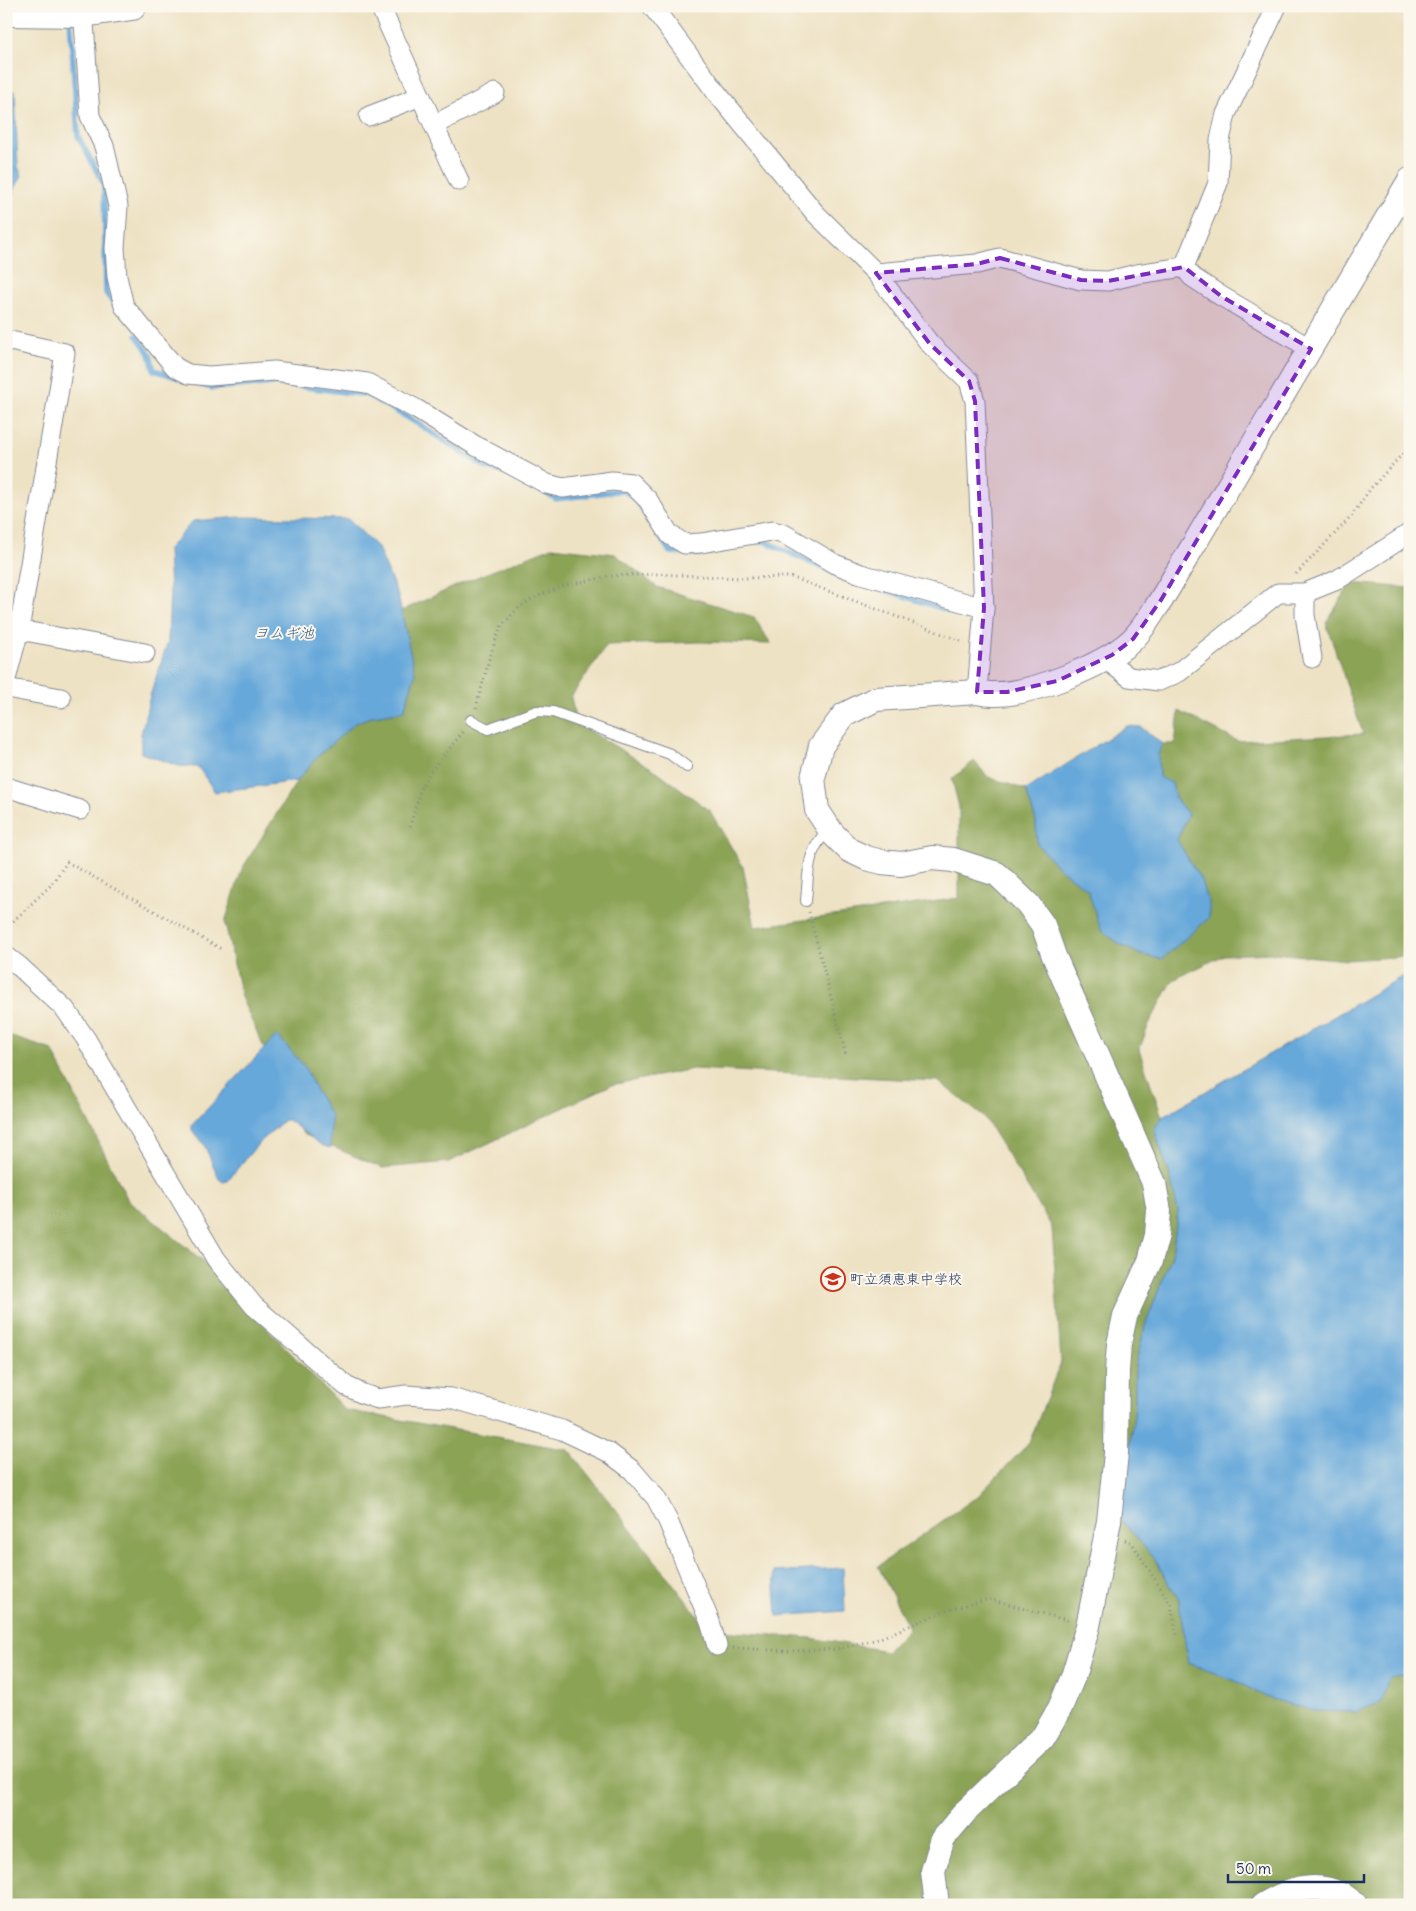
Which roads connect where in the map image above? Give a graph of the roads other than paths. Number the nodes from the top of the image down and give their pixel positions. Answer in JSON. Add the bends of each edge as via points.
{"nodes":[{"id":1,"x":132,"y":6,"type":"edge"},
{"id":2,"x":380,"y":6,"type":"edge"},
{"id":3,"x":652,"y":6,"type":"edge"},
{"id":4,"x":1277,"y":6,"type":"edge"},
{"id":5,"x":83,"y":10,"type":"edge"},
{"id":6,"x":6,"y":12,"type":"edge"},
{"id":7,"x":495,"y":93,"type":"dead end"},
{"id":8,"x":421,"y":96,"type":"junction"},
{"id":9,"x":369,"y":116,"type":"dead end"},
{"id":10,"x":434,"y":125,"type":"junction"},
{"id":11,"x":1410,"y":180,"type":"edge"},
{"id":12,"x":460,"y":181,"type":"dead end"},
{"id":13,"x":1184,"y":266,"type":"junction"},
{"id":14,"x":876,"y":273,"type":"junction"},
{"id":15,"x":6,"y":340,"type":"edge"},
{"id":16,"x":1311,"y":349,"type":"junction"},
{"id":17,"x":1410,"y":533,"type":"edge"},
{"id":18,"x":1304,"y":593,"type":"junction"},
{"id":19,"x":984,"y":608,"type":"junction"},
{"id":20,"x":13,"y":629,"type":"edge"},
{"id":21,"x":144,"y":653,"type":"dead end"},
{"id":22,"x":1312,"y":658,"type":"dead end"},
{"id":23,"x":1105,"y":659,"type":"junction"},
{"id":24,"x":6,"y":679,"type":"edge"},
{"id":25,"x":6,"y":688,"type":"edge"},
{"id":26,"x":977,"y":692,"type":"junction"},
{"id":27,"x":61,"y":698,"type":"dead end"},
{"id":28,"x":471,"y":720,"type":"road end"},
{"id":29,"x":687,"y":768,"type":"dead end"},
{"id":30,"x":6,"y":787,"type":"edge"},
{"id":31,"x":80,"y":810,"type":"dead end"},
{"id":32,"x":829,"y":829,"type":"junction"},
{"id":33,"x":806,"y":901,"type":"road end"},
{"id":34,"x":6,"y":956,"type":"edge"},
{"id":35,"x":717,"y":1646,"type":"road end"},
{"id":36,"x":937,"y":1905,"type":"edge"},
{"id":37,"x":1263,"y":1905,"type":"edge"},
{"id":38,"x":1356,"y":1905,"type":"edge"}],
"edges":[{"from":1,"to":5,"type":"main road"},
{"from":2,"to":8,"type":"street"},
{"from":3,"to":14,"type":"street","via":[[716,92],[815,214]]},
{"from":4,"to":13,"type":"street","via":[[1226,114],[1220,140],[1218,183]]},
{"from":5,"to":6,"type":"main road"},
{"from":5,"to":19,"type":"street","via":[[90,116],[104,146],[118,206],[115,248],[124,306],[175,367],[188,374],[209,376],[274,371],[367,383],[547,484],[563,488],[612,481],[631,483],[648,500],[670,535],[685,544],[772,531],[784,534],[852,571]]},
{"from":7,"to":10,"type":"street"},
{"from":8,"to":9,"type":"street"},
{"from":8,"to":10,"type":"street"},
{"from":10,"to":12,"type":"street"},
{"from":11,"to":16,"type":"street"},
{"from":13,"to":14,"type":"street","via":[[1108,281],[1081,280],[1000,258],[978,264]]},
{"from":13,"to":16,"type":"street","via":[[1192,276],[1222,296]]},
{"from":14,"to":19,"type":"street","via":[[930,344],[969,381],[975,401]]},
{"from":15,"to":20,"type":"street","via":[[65,353]]},
{"from":16,"to":23,"type":"street","via":[[1161,600],[1133,639]]},
{"from":17,"to":18,"type":"street","via":[[1337,580]]},
{"from":18,"to":22,"type":"street"},
{"from":18,"to":23,"type":"street","via":[[1278,593],[1179,672],[1159,681],[1129,677]]},
{"from":19,"to":26,"type":"street"},
{"from":20,"to":21,"type":"street"},
{"from":20,"to":24,"type":"street"},
{"from":23,"to":26,"type":"street","via":[[1057,681],[1024,690],[993,694]]},
{"from":25,"to":27,"type":"street"},
{"from":26,"to":32,"type":"street","via":[[876,699],[844,715],[822,746],[812,778],[817,810]]},
{"from":28,"to":29,"type":"lane","via":[[488,729],[537,711],[553,712],[670,754]]},
{"from":30,"to":31,"type":"street"},
{"from":32,"to":33,"type":"lane","via":[[812,851]]},
{"from":32,"to":36,"type":"street","via":[[848,850],[866,858],[901,864],[932,858],[979,867],[996,874],[1028,904],[1043,925],[1154,1184],[1159,1211],[1150,1261],[1125,1316],[1116,1380],[1116,1453],[1107,1532],[1088,1626],[1073,1677],[1043,1737],[943,1838],[933,1871]]},
{"from":34,"to":35,"type":"street","via":[[65,1009],[216,1259],[254,1306],[346,1386],[363,1394],[378,1399],[406,1395],[451,1398],[562,1430],[608,1452],[632,1470],[656,1498],[710,1622]]},
{"from":37,"to":38,"type":"street","via":[[1300,1888],[1339,1893]]}]}
